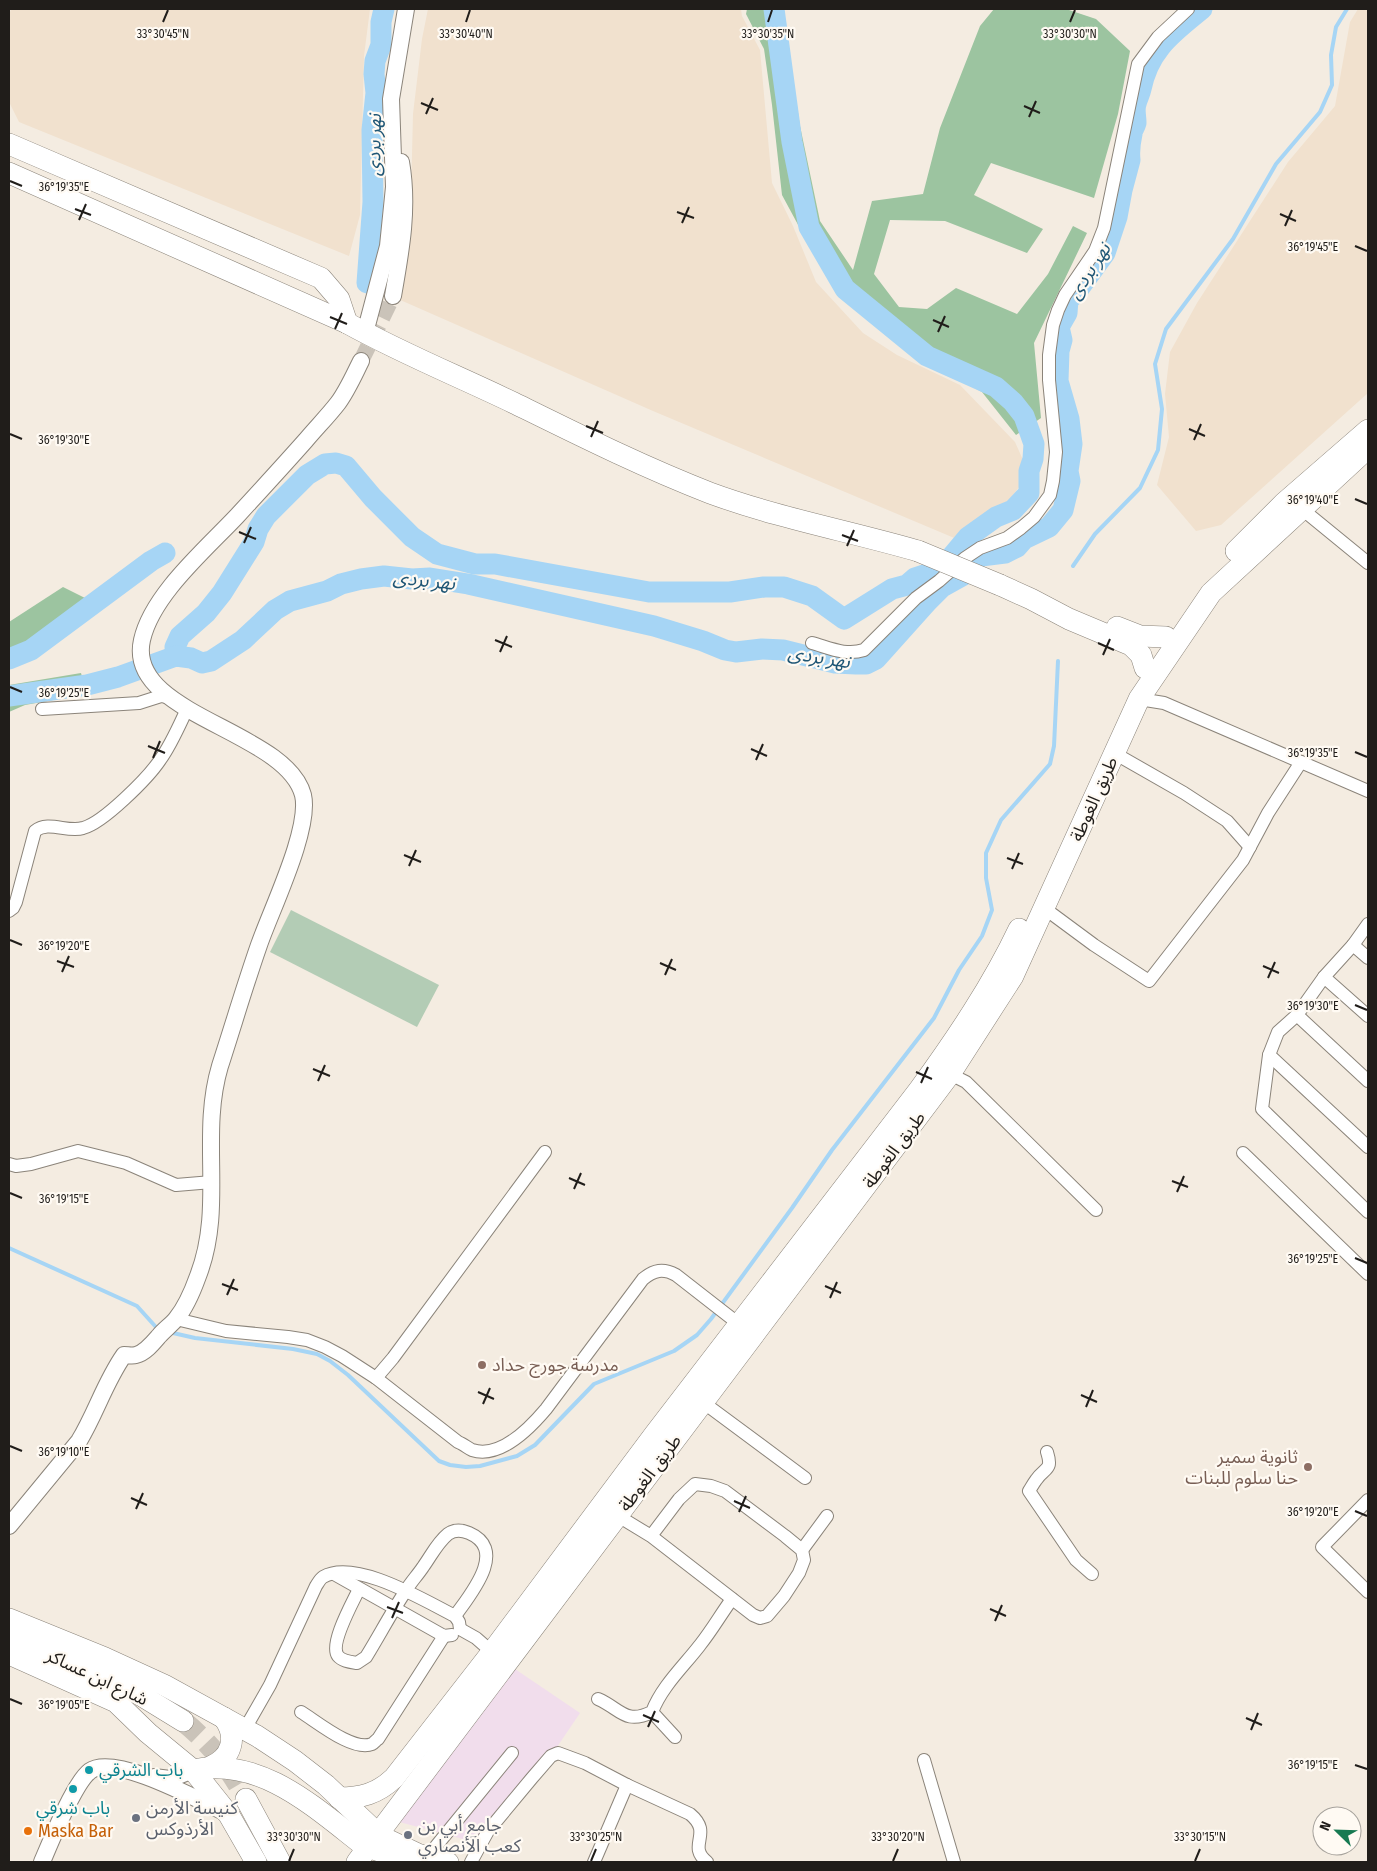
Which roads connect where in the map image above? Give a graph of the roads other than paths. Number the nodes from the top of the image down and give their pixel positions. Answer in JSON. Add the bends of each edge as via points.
{"nodes":[{"id":1,"x":406,"y":9,"type":"edge"},
{"id":2,"x":416,"y":9,"type":"edge"},
{"id":3,"x":1188,"y":9,"type":"edge"},
{"id":4,"x":9,"y":144,"type":"edge"},
{"id":5,"x":9,"y":157,"type":"edge"},
{"id":6,"x":9,"y":173,"type":"edge"},
{"id":7,"x":170,"y":236,"type":"junction"},
{"id":8,"x":393,"y":296,"type":"tunnel mouth"},
{"id":9,"x":356,"y":328,"type":"junction"},
{"id":10,"x":361,"y":361,"type":"tunnel mouth"},
{"id":11,"x":1368,"y":430,"type":"edge"},
{"id":12,"x":1368,"y":448,"type":"edge"},
{"id":13,"x":1302,"y":509,"type":"junction"},
{"id":14,"x":1368,"y":563,"type":"edge"},
{"id":15,"x":1031,"y":599,"type":"junction"},
{"id":16,"x":1166,"y":637,"type":"junction"},
{"id":17,"x":812,"y":643,"type":"dead end"},
{"id":18,"x":1145,"y":668,"type":"junction"},
{"id":19,"x":163,"y":693,"type":"junction"},
{"id":20,"x":1139,"y":699,"type":"junction"},
{"id":21,"x":42,"y":709,"type":"dead end"},
{"id":22,"x":187,"y":709,"type":"junction"},
{"id":23,"x":1114,"y":753,"type":"junction"},
{"id":24,"x":1301,"y":762,"type":"junction"},
{"id":25,"x":1368,"y":791,"type":"edge"},
{"id":26,"x":1250,"y":847,"type":"junction"},
{"id":27,"x":1044,"y":908,"type":"junction"},
{"id":28,"x":9,"y":911,"type":"edge"},
{"id":29,"x":1368,"y":924,"type":"edge"},
{"id":30,"x":1353,"y":945,"type":"junction"},
{"id":31,"x":1368,"y":958,"type":"edge"},
{"id":32,"x":1324,"y":977,"type":"junction"},
{"id":33,"x":1297,"y":1015,"type":"junction"},
{"id":34,"x":1368,"y":1016,"type":"edge"},
{"id":35,"x":1269,"y":1055,"type":"junction"},
{"id":36,"x":950,"y":1074,"type":"junction"},
{"id":37,"x":1368,"y":1081,"type":"edge"},
{"id":38,"x":1368,"y":1147,"type":"edge"},
{"id":39,"x":545,"y":1152,"type":"dead end"},
{"id":40,"x":1243,"y":1153,"type":"dead end"},
{"id":41,"x":9,"y":1164,"type":"edge"},
{"id":42,"x":212,"y":1182,"type":"junction"},
{"id":43,"x":1096,"y":1210,"type":"dead end"},
{"id":44,"x":1368,"y":1212,"type":"edge"},
{"id":45,"x":1368,"y":1274,"type":"edge"},
{"id":46,"x":176,"y":1319,"type":"junction"},
{"id":47,"x":740,"y":1325,"type":"junction"},
{"id":48,"x":376,"y":1378,"type":"junction"},
{"id":49,"x":704,"y":1403,"type":"junction"},
{"id":50,"x":1046,"y":1452,"type":"dead end"},
{"id":51,"x":805,"y":1478,"type":"dead end"},
{"id":52,"x":1368,"y":1500,"type":"edge"},
{"id":53,"x":618,"y":1516,"type":"junction"},
{"id":54,"x":827,"y":1516,"type":"dead end"},
{"id":55,"x":9,"y":1526,"type":"edge"},
{"id":56,"x":651,"y":1536,"type":"junction"},
{"id":57,"x":802,"y":1550,"type":"junction"},
{"id":58,"x":334,"y":1574,"type":"junction"},
{"id":59,"x":1092,"y":1574,"type":"dead end"},
{"id":60,"x":359,"y":1589,"type":"junction"},
{"id":61,"x":406,"y":1591,"type":"junction"},
{"id":62,"x":1368,"y":1592,"type":"edge"},
{"id":63,"x":732,"y":1599,"type":"junction"},
{"id":64,"x":395,"y":1608,"type":"junction"},
{"id":65,"x":455,"y":1616,"type":"junction"},
{"id":66,"x":9,"y":1619,"type":"edge"},
{"id":67,"x":460,"y":1629,"type":"junction"},
{"id":68,"x":9,"y":1636,"type":"edge"},
{"id":69,"x":444,"y":1636,"type":"junction"},
{"id":70,"x":492,"y":1652,"type":"junction"},
{"id":71,"x":9,"y":1654,"type":"edge"},
{"id":72,"x":598,"y":1699,"type":"dead end"},
{"id":73,"x":301,"y":1712,"type":"dead end"},
{"id":74,"x":652,"y":1712,"type":"junction"},
{"id":75,"x":224,"y":1718,"type":"junction"},
{"id":76,"x":250,"y":1720,"type":"dead end"},
{"id":77,"x":183,"y":1721,"type":"tunnel mouth"},
{"id":78,"x":675,"y":1737,"type":"dead end"},
{"id":79,"x":512,"y":1753,"type":"dead end"},
{"id":80,"x":924,"y":1760,"type":"dead end"},
{"id":81,"x":202,"y":1769,"type":"junction"},
{"id":82,"x":147,"y":1776,"type":"junction"},
{"id":83,"x":627,"y":1786,"type":"junction"},
{"id":84,"x":339,"y":1798,"type":"junction"},
{"id":85,"x":246,"y":1799,"type":"tunnel mouth"},
{"id":86,"x":229,"y":1815,"type":"junction"},
{"id":87,"x":368,"y":1848,"type":"edge"},
{"id":88,"x":428,"y":1856,"type":"junction"},
{"id":89,"x":42,"y":1862,"type":"edge"},
{"id":90,"x":256,"y":1862,"type":"edge"},
{"id":91,"x":280,"y":1862,"type":"edge"},
{"id":92,"x":410,"y":1862,"type":"edge"},
{"id":93,"x":449,"y":1862,"type":"edge"},
{"id":94,"x":471,"y":1862,"type":"edge"},
{"id":95,"x":594,"y":1862,"type":"edge"},
{"id":96,"x":707,"y":1862,"type":"edge"},
{"id":97,"x":954,"y":1862,"type":"edge"}],
"edges":[{"from":1,"to":9,"type":"street","via":[[391,99],[394,187],[388,246]]},
{"from":2,"to":8,"type":"street","via":[[401,96],[400,155],[405,184],[402,244]]},
{"from":3,"to":17,"type":"street","via":[[1158,37],[1138,64],[1104,228],[1095,251],[1065,294],[1058,310],[1049,355],[1056,452],[1050,495],[1022,528],[966,558],[916,598],[864,650],[847,652]]},
{"from":4,"to":9,"type":"main road","via":[[321,278],[339,299]]},
{"from":5,"to":7,"type":"main road"},
{"from":6,"to":7,"type":"main road"},
{"from":7,"to":9,"type":"main road","via":[[308,286],[330,301]]},
{"from":9,"to":15,"type":"main road","bridge":true,"via":[[616,453],[710,492],[790,518],[918,551]]},
{"from":10,"to":19,"type":"street","via":[[339,402],[163,597],[142,640],[141,650],[149,676]]},
{"from":11,"to":16,"type":"main road","via":[[1284,503],[1230,557],[1186,607]]},
{"from":12,"to":13,"type":"main road","name":"طريق الغوطة"},
{"from":13,"to":14,"type":"street"},
{"from":13,"to":20,"type":"main road","name":"طريق الغوطة","via":[[1211,593]]},
{"from":15,"to":16,"type":"main road","via":[[1140,636]]},
{"from":15,"to":18,"type":"main road","via":[[1132,645],[1141,655]]},
{"from":16,"to":18,"type":"main road"},
{"from":18,"to":47,"type":"main road","via":[[1097,758],[1007,953],[982,997],[919,1090]]},
{"from":19,"to":21,"type":"street","via":[[140,703]]},
{"from":19,"to":22,"type":"street"},
{"from":20,"to":23,"type":"main road","name":"طريق الغوطة"},
{"from":20,"to":24,"type":"street","via":[[1164,703]]},
{"from":22,"to":28,"type":"street","via":[[155,768],[100,820],[80,830],[44,826],[34,831],[16,902]]},
{"from":22,"to":42,"type":"street","via":[[230,730],[286,767],[302,793],[305,808],[302,828],[258,947],[219,1071],[210,1121]]},
{"from":23,"to":26,"type":"street","via":[[1227,821]]},
{"from":23,"to":27,"type":"main road","name":"طريق الغوطة"},
{"from":24,"to":25,"type":"street"},
{"from":24,"to":26,"type":"street"},
{"from":26,"to":27,"type":"street","via":[[1149,981]]},
{"from":27,"to":36,"type":"main road","name":"طريق الغوطة","via":[[1013,976]]},
{"from":29,"to":30,"type":"street"},
{"from":30,"to":31,"type":"street"},
{"from":30,"to":32,"type":"street"},
{"from":32,"to":33,"type":"street"},
{"from":32,"to":34,"type":"street"},
{"from":33,"to":35,"type":"street","via":[[1278,1032]]},
{"from":33,"to":37,"type":"street"},
{"from":35,"to":38,"type":"street"},
{"from":35,"to":44,"type":"street","via":[[1262,1109]]},
{"from":36,"to":43,"type":"street","via":[[966,1082]]},
{"from":36,"to":47,"type":"main road","name":"طريق الغوطة"},
{"from":39,"to":48,"type":"street"},
{"from":40,"to":45,"type":"street"},
{"from":41,"to":42,"type":"street","via":[[31,1164],[78,1151],[90,1152],[126,1163],[176,1185]]},
{"from":42,"to":46,"type":"street","via":[[205,1257],[190,1296]]},
{"from":46,"to":48,"type":"street","via":[[226,1331],[307,1340],[342,1356]]},
{"from":46,"to":55,"type":"street","via":[[138,1355],[124,1355],[79,1441]]},
{"from":47,"to":48,"type":"street","via":[[668,1270],[651,1272],[642,1279],[533,1424],[504,1445],[484,1451],[472,1450],[458,1442]]},
{"from":47,"to":49,"type":"main road","name":"طريق الغوطة"},
{"from":47,"to":70,"type":"main road"},
{"from":49,"to":51,"type":"street"},
{"from":49,"to":53,"type":"main road","name":"طريق الغوطة"},
{"from":50,"to":59,"type":"street","via":[[1050,1463],[1048,1469],[1036,1479],[1029,1491],[1076,1560]]},
{"from":52,"to":62,"type":"street","via":[[1322,1548]]},
{"from":53,"to":56,"type":"street"},
{"from":53,"to":87,"type":"main road","name":"طريق الغوطة"},
{"from":54,"to":57,"type":"street"},
{"from":56,"to":57,"type":"street","via":[[679,1499],[695,1484],[726,1491]]},
{"from":56,"to":63,"type":"street"},
{"from":57,"to":63,"type":"street","via":[[804,1560],[799,1573],[767,1616],[753,1615]]},
{"from":58,"to":60,"type":"street"},
{"from":58,"to":61,"type":"street","via":[[364,1574]]},
{"from":58,"to":76,"type":"street","via":[[323,1577],[316,1586]]},
{"from":60,"to":64,"type":"street"},
{"from":60,"to":64,"type":"street","via":[[336,1640],[339,1657],[347,1662],[357,1663],[366,1657]]},
{"from":61,"to":64,"type":"street"},
{"from":61,"to":65,"type":"street"},
{"from":61,"to":65,"type":"street","via":[[438,1544],[449,1534],[463,1530],[474,1535],[482,1542],[486,1566]]},
{"from":63,"to":74,"type":"street","via":[[664,1690]]},
{"from":64,"to":69,"type":"street"},
{"from":65,"to":67,"type":"street"},
{"from":66,"to":75,"type":"main road","via":[[164,1685]]},
{"from":67,"to":69,"type":"street","via":[[453,1635]]},
{"from":67,"to":70,"type":"street"},
{"from":68,"to":77,"type":"main road","name":"شارع ابن عساكر","via":[[139,1694]]},
{"from":69,"to":73,"type":"street","via":[[372,1744],[347,1741]]},
{"from":70,"to":84,"type":"main road","via":[[394,1778],[365,1796]]},
{"from":71,"to":81,"type":"main road","name":"شارع ابن عساكر","via":[[116,1702],[148,1733]]},
{"from":72,"to":74,"type":"street","via":[[624,1715],[641,1717]]},
{"from":74,"to":78,"type":"street"},
{"from":75,"to":81,"type":"main road","via":[[231,1729],[230,1750],[222,1760]]},
{"from":75,"to":84,"type":"main road","via":[[295,1761]]},
{"from":79,"to":88,"type":"street"},
{"from":80,"to":97,"type":"street"},
{"from":81,"to":82,"type":"street","via":[[170,1779]]},
{"from":81,"to":86,"type":"main road","name":"شارع ابن عساكر"},
{"from":81,"to":87,"type":"main road","via":[[248,1772],[283,1786]]},
{"from":82,"to":86,"type":"street"},
{"from":82,"to":89,"type":"street","via":[[111,1766],[98,1767],[86,1775],[73,1795]]},
{"from":83,"to":94,"type":"street","via":[[578,1760],[558,1753],[551,1756],[488,1831]]},
{"from":83,"to":95,"type":"street"},
{"from":83,"to":96,"type":"street","via":[[697,1820],[701,1827],[698,1852]]},
{"from":84,"to":87,"type":"main road"},
{"from":85,"to":91,"type":"main road"},
{"from":86,"to":90,"type":"main road","name":"شارع ابن عساكر"},
{"from":87,"to":88,"type":"main road","via":[[403,1847]]},
{"from":87,"to":92,"type":"main road"},
{"from":88,"to":93,"type":"main road"}]}
